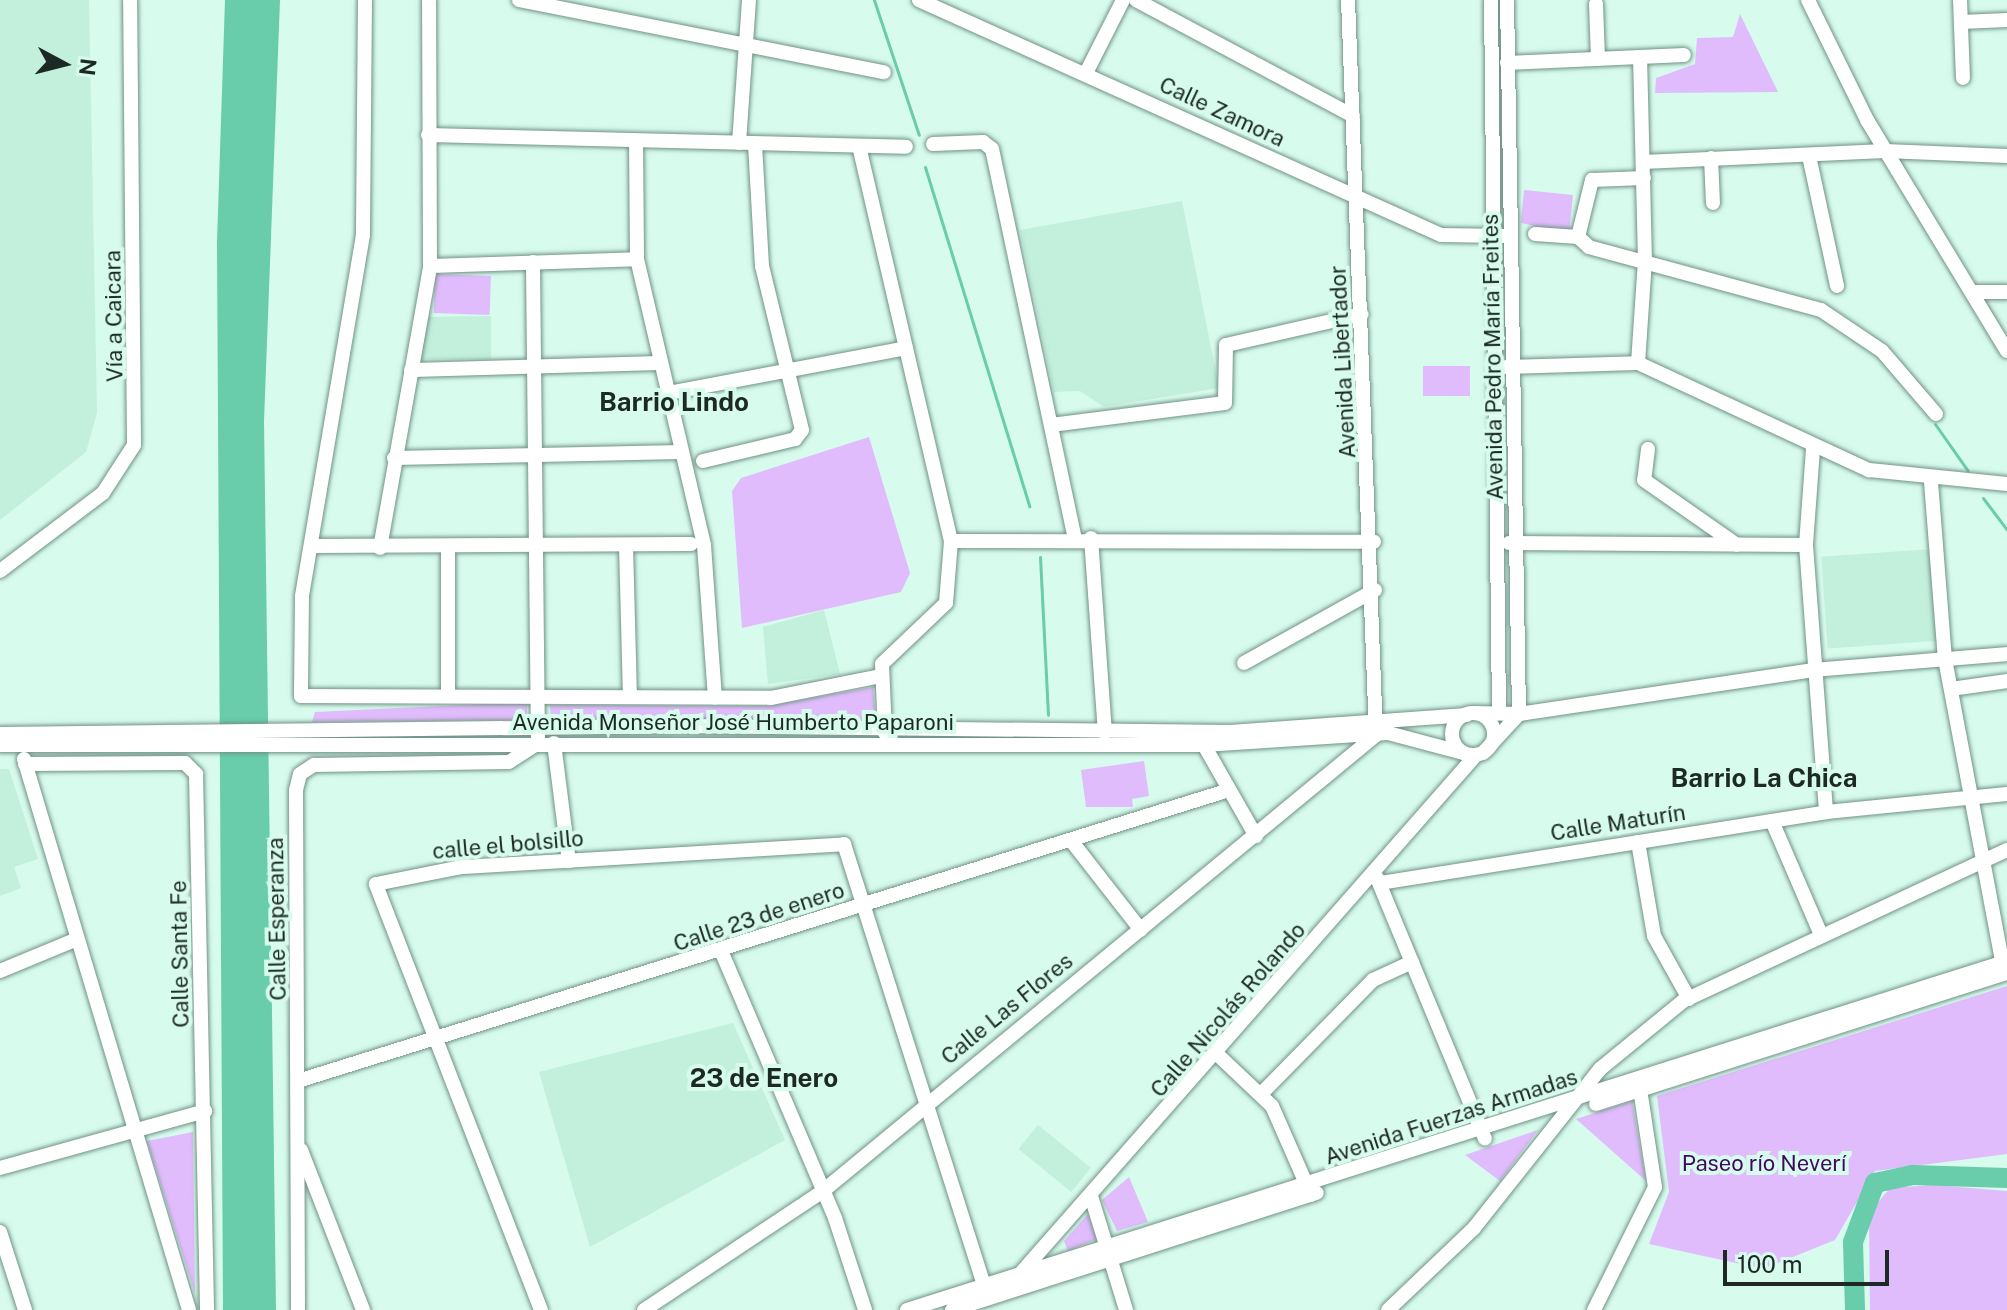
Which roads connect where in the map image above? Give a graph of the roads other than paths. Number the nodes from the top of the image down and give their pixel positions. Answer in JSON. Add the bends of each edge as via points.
{"nodes":[{"id":1,"x":130,"y":0,"type":"edge"},
{"id":2,"x":365,"y":0,"type":"edge"},
{"id":3,"x":429,"y":0,"type":"edge"},
{"id":4,"x":519,"y":0,"type":"edge"},
{"id":5,"x":749,"y":0,"type":"edge"},
{"id":6,"x":919,"y":0,"type":"edge"},
{"id":7,"x":1123,"y":0,"type":"edge"},
{"id":8,"x":1136,"y":0,"type":"edge"},
{"id":9,"x":1348,"y":0,"type":"edge"},
{"id":10,"x":1491,"y":0,"type":"edge"},
{"id":11,"x":1507,"y":0,"type":"edge"},
{"id":12,"x":1808,"y":0,"type":"edge"},
{"id":13,"x":1960,"y":0,"type":"edge"},
{"id":14,"x":1596,"y":4,"type":"dead end"},
{"id":15,"x":2007,"y":20,"type":"edge"},
{"id":16,"x":1961,"y":22,"type":"junction"},
{"id":17,"x":743,"y":44,"type":"junction"},
{"id":18,"x":1684,"y":55,"type":"dead end"},
{"id":19,"x":1598,"y":59,"type":"junction"},
{"id":20,"x":1640,"y":59,"type":"junction"},
{"id":21,"x":1507,"y":63,"type":"junction"},
{"id":22,"x":884,"y":72,"type":"dead end"},
{"id":23,"x":1086,"y":73,"type":"junction"},
{"id":24,"x":1963,"y":78,"type":"dead end"},
{"id":25,"x":1353,"y":116,"type":"junction"},
{"id":26,"x":428,"y":135,"type":"junction"},
{"id":27,"x":636,"y":141,"type":"junction"},
{"id":28,"x":739,"y":143,"type":"junction"},
{"id":29,"x":755,"y":144,"type":"junction"},
{"id":30,"x":933,"y":144,"type":"dead end"},
{"id":31,"x":859,"y":146,"type":"junction"},
{"id":32,"x":906,"y":147,"type":"dead end"},
{"id":33,"x":1885,"y":151,"type":"junction"},
{"id":34,"x":1809,"y":156,"type":"junction"},
{"id":35,"x":2007,"y":156,"type":"edge"},
{"id":36,"x":1711,"y":158,"type":"junction"},
{"id":37,"x":1643,"y":162,"type":"junction"},
{"id":38,"x":1644,"y":178,"type":"junction"},
{"id":39,"x":1357,"y":198,"type":"junction"},
{"id":40,"x":1713,"y":203,"type":"dead end"},
{"id":41,"x":1535,"y":234,"type":"dead end"},
{"id":42,"x":1513,"y":235,"type":"junction"},
{"id":43,"x":1495,"y":236,"type":"junction"},
{"id":44,"x":1578,"y":237,"type":"junction"},
{"id":45,"x":637,"y":259,"type":"junction"},
{"id":46,"x":1645,"y":261,"type":"junction"},
{"id":47,"x":533,"y":262,"type":"junction"},
{"id":48,"x":430,"y":266,"type":"junction"},
{"id":49,"x":1837,"y":286,"type":"dead end"},
{"id":50,"x":1973,"y":292,"type":"junction"},
{"id":51,"x":2007,"y":292,"type":"edge"},
{"id":52,"x":1362,"y":314,"type":"junction"},
{"id":53,"x":906,"y":348,"type":"junction"},
{"id":54,"x":2007,"y":351,"type":"edge"},
{"id":55,"x":661,"y":363,"type":"junction"},
{"id":56,"x":1638,"y":363,"type":"junction"},
{"id":57,"x":1515,"y":366,"type":"junction"},
{"id":58,"x":535,"y":368,"type":"junction"},
{"id":59,"x":1498,"y":368,"type":"junction"},
{"id":60,"x":789,"y":369,"type":"junction"},
{"id":61,"x":411,"y":370,"type":"junction"},
{"id":62,"x":668,"y":393,"type":"junction"},
{"id":63,"x":1936,"y":414,"type":"dead end"},
{"id":64,"x":1051,"y":425,"type":"junction"},
{"id":65,"x":1648,"y":449,"type":"dead end"},
{"id":66,"x":1813,"y":449,"type":"junction"},
{"id":67,"x":682,"y":452,"type":"junction"},
{"id":68,"x":394,"y":458,"type":"junction"},
{"id":69,"x":536,"y":458,"type":"junction"},
{"id":70,"x":703,"y":461,"type":"dead end"},
{"id":71,"x":1931,"y":482,"type":"junction"},
{"id":72,"x":2007,"y":484,"type":"edge"},
{"id":73,"x":1075,"y":538,"type":"junction"},
{"id":74,"x":1091,"y":538,"type":"junction"},
{"id":75,"x":951,"y":541,"type":"junction"},
{"id":76,"x":1374,"y":542,"type":"junction"},
{"id":77,"x":1500,"y":543,"type":"junction"},
{"id":78,"x":691,"y":544,"type":"dead end"},
{"id":79,"x":1517,"y":544,"type":"junction"},
{"id":80,"x":626,"y":545,"type":"junction"},
{"id":81,"x":1737,"y":545,"type":"junction"},
{"id":82,"x":1806,"y":545,"type":"junction"},
{"id":83,"x":312,"y":546,"type":"junction"},
{"id":84,"x":448,"y":546,"type":"junction"},
{"id":85,"x":536,"y":547,"type":"junction"},
{"id":86,"x":380,"y":548,"type":"junction"},
{"id":87,"x":0,"y":571,"type":"edge"},
{"id":88,"x":1375,"y":590,"type":"junction"},
{"id":89,"x":2007,"y":654,"type":"edge"},
{"id":90,"x":1945,"y":659,"type":"junction"},
{"id":91,"x":1244,"y":663,"type":"dead end"},
{"id":92,"x":1814,"y":670,"type":"junction"},
{"id":93,"x":881,"y":676,"type":"junction"},
{"id":94,"x":2007,"y":681,"type":"edge"},
{"id":95,"x":1951,"y":689,"type":"junction"},
{"id":96,"x":539,"y":695,"type":"junction"},
{"id":97,"x":448,"y":696,"type":"junction"},
{"id":98,"x":630,"y":697,"type":"junction"},
{"id":99,"x":715,"y":698,"type":"junction"},
{"id":100,"x":1499,"y":712,"type":"junction"},
{"id":101,"x":1469,"y":714,"type":"junction"},
{"id":102,"x":1519,"y":714,"type":"junction"},
{"id":103,"x":1377,"y":728,"type":"junction"},
{"id":104,"x":1105,"y":732,"type":"junction"},
{"id":105,"x":885,"y":733,"type":"junction"},
{"id":106,"x":0,"y":734,"type":"edge"},
{"id":107,"x":544,"y":739,"type":"junction"},
{"id":108,"x":214,"y":742,"type":"junction"},
{"id":109,"x":0,"y":745,"type":"edge"},
{"id":110,"x":21,"y":745,"type":"junction"},
{"id":111,"x":1204,"y":745,"type":"junction"},
{"id":112,"x":1474,"y":753,"type":"junction"},
{"id":113,"x":25,"y":764,"type":"junction"},
{"id":114,"x":1229,"y":790,"type":"junction"},
{"id":115,"x":2007,"y":794,"type":"edge"},
{"id":116,"x":1972,"y":796,"type":"junction"},
{"id":117,"x":1826,"y":812,"type":"junction"},
{"id":118,"x":1772,"y":821,"type":"junction"},
{"id":119,"x":1256,"y":836,"type":"junction"},
{"id":120,"x":1638,"y":842,"type":"junction"},
{"id":121,"x":1073,"y":843,"type":"junction"},
{"id":122,"x":2007,"y":850,"type":"edge"},
{"id":123,"x":1986,"y":856,"type":"junction"},
{"id":124,"x":569,"y":861,"type":"junction"},
{"id":125,"x":1378,"y":878,"type":"junction"},
{"id":126,"x":868,"y":906,"type":"junction"},
{"id":127,"x":1141,"y":930,"type":"junction"},
{"id":128,"x":1821,"y":935,"type":"junction"},
{"id":129,"x":75,"y":940,"type":"junction"},
{"id":130,"x":722,"y":953,"type":"junction"},
{"id":131,"x":1412,"y":962,"type":"junction"},
{"id":132,"x":2005,"y":968,"type":"edge"},
{"id":133,"x":0,"y":971,"type":"edge"},
{"id":134,"x":1689,"y":999,"type":"junction"},
{"id":135,"x":437,"y":1037,"type":"junction"},
{"id":136,"x":1218,"y":1055,"type":"junction"},
{"id":137,"x":301,"y":1080,"type":"junction"},
{"id":138,"x":1640,"y":1085,"type":"junction"},
{"id":139,"x":1261,"y":1094,"type":"junction"},
{"id":140,"x":1579,"y":1100,"type":"junction"},
{"id":141,"x":926,"y":1103,"type":"junction"},
{"id":142,"x":205,"y":1111,"type":"junction"},
{"id":143,"x":1563,"y":1115,"type":"junction"},
{"id":144,"x":132,"y":1130,"type":"junction"},
{"id":145,"x":1484,"y":1135,"type":"junction"},
{"id":146,"x":300,"y":1146,"type":"junction"},
{"id":147,"x":0,"y":1168,"type":"edge"},
{"id":148,"x":823,"y":1191,"type":"junction"},
{"id":149,"x":1310,"y":1191,"type":"junction"},
{"id":150,"x":1091,"y":1196,"type":"junction"},
{"id":151,"x":0,"y":1232,"type":"edge"},
{"id":152,"x":1106,"y":1256,"type":"junction"},
{"id":153,"x":1018,"y":1275,"type":"junction"},
{"id":154,"x":987,"y":1292,"type":"junction"},
{"id":155,"x":1011,"y":1292,"type":"junction"},
{"id":156,"x":25,"y":1310,"type":"edge"},
{"id":157,"x":189,"y":1310,"type":"edge"},
{"id":158,"x":207,"y":1310,"type":"edge"},
{"id":159,"x":298,"y":1310,"type":"edge"},
{"id":160,"x":363,"y":1310,"type":"edge"},
{"id":161,"x":541,"y":1310,"type":"edge"},
{"id":162,"x":644,"y":1310,"type":"edge"},
{"id":163,"x":865,"y":1310,"type":"edge"},
{"id":164,"x":907,"y":1310,"type":"edge"},
{"id":165,"x":952,"y":1310,"type":"edge"},
{"id":166,"x":1126,"y":1310,"type":"edge"},
{"id":167,"x":1388,"y":1310,"type":"edge"},
{"id":168,"x":1594,"y":1310,"type":"edge"}],
"edges":[{"from":1,"to":87,"type":"street","name":"Vía a Caicara","via":[[134,445],[103,493]]},
{"from":2,"to":83,"type":"street","via":[[362,250]]},
{"from":3,"to":26,"type":"street"},
{"from":4,"to":17,"type":"street"},
{"from":5,"to":17,"type":"street"},
{"from":6,"to":23,"type":"street","name":"Calle Zamora"},
{"from":7,"to":23,"type":"street"},
{"from":8,"to":25,"type":"street"},
{"from":9,"to":25,"type":"street","name":"Avenida Libertador"},
{"from":10,"to":43,"type":"street","name":"Avenida Pedro María Freites"},
{"from":11,"to":21,"type":"street","name":"Avenida Pedro María Freites"},
{"from":12,"to":33,"type":"street"},
{"from":13,"to":16,"type":"street"},
{"from":14,"to":19,"type":"street"},
{"from":15,"to":16,"type":"street"},
{"from":16,"to":24,"type":"street"},
{"from":17,"to":22,"type":"street"},
{"from":17,"to":28,"type":"street"},
{"from":18,"to":20,"type":"street"},
{"from":19,"to":20,"type":"street"},
{"from":19,"to":21,"type":"street"},
{"from":20,"to":37,"type":"street"},
{"from":21,"to":42,"type":"street","name":"Avenida Pedro María Freites"},
{"from":23,"to":39,"type":"street","name":"Calle Zamora"},
{"from":25,"to":39,"type":"street","name":"Avenida Libertador"},
{"from":26,"to":27,"type":"street"},
{"from":26,"to":48,"type":"street"},
{"from":27,"to":28,"type":"street"},
{"from":27,"to":45,"type":"street"},
{"from":28,"to":29,"type":"street"},
{"from":29,"to":31,"type":"street"},
{"from":29,"to":60,"type":"street","via":[[762,266]]},
{"from":30,"to":64,"type":"street","via":[[988,143],[992,149]]},
{"from":31,"to":32,"type":"street"},
{"from":31,"to":53,"type":"street"},
{"from":33,"to":34,"type":"street"},
{"from":33,"to":35,"type":"street"},
{"from":33,"to":50,"type":"street"},
{"from":34,"to":36,"type":"street"},
{"from":34,"to":49,"type":"street"},
{"from":36,"to":37,"type":"street"},
{"from":36,"to":40,"type":"street"},
{"from":37,"to":38,"type":"street"},
{"from":38,"to":44,"type":"street","via":[[1592,180]]},
{"from":38,"to":46,"type":"street"},
{"from":39,"to":43,"type":"street","name":"Calle Zamora","via":[[1441,235]]},
{"from":39,"to":52,"type":"street","name":"Avenida Libertador"},
{"from":41,"to":44,"type":"street"},
{"from":42,"to":43,"type":"street","name":"Calle Zamora"},
{"from":42,"to":57,"type":"street","name":"Avenida Pedro María Freites"},
{"from":43,"to":59,"type":"street","name":"Avenida Pedro María Freites"},
{"from":44,"to":46,"type":"street","via":[[1589,247]]},
{"from":45,"to":47,"type":"street"},
{"from":45,"to":55,"type":"street"},
{"from":46,"to":56,"type":"street"},
{"from":46,"to":63,"type":"street","via":[[1821,310],[1882,351]]},
{"from":47,"to":48,"type":"street"},
{"from":47,"to":58,"type":"street"},
{"from":48,"to":61,"type":"street"},
{"from":50,"to":51,"type":"street"},
{"from":50,"to":54,"type":"street"},
{"from":52,"to":64,"type":"street","via":[[1226,345],[1225,403]]},
{"from":52,"to":76,"type":"street","name":"Avenida Libertador"},
{"from":53,"to":60,"type":"street"},
{"from":53,"to":75,"type":"street"},
{"from":55,"to":58,"type":"street"},
{"from":55,"to":62,"type":"street"},
{"from":56,"to":57,"type":"street"},
{"from":56,"to":66,"type":"street"},
{"from":57,"to":59,"type":"street"},
{"from":57,"to":79,"type":"street","name":"Avenida Pedro María Freites"},
{"from":58,"to":61,"type":"street"},
{"from":58,"to":69,"type":"street"},
{"from":59,"to":77,"type":"street","name":"Avenida Pedro María Freites"},
{"from":60,"to":62,"type":"street"},
{"from":60,"to":70,"type":"street","via":[[803,421],[795,439]]},
{"from":61,"to":68,"type":"street"},
{"from":62,"to":67,"type":"street"},
{"from":64,"to":73,"type":"street"},
{"from":65,"to":81,"type":"street","via":[[1644,480]]},
{"from":66,"to":71,"type":"street"},
{"from":66,"to":82,"type":"street"},
{"from":67,"to":69,"type":"street"},
{"from":67,"to":99,"type":"street","via":[[704,545]]},
{"from":68,"to":69,"type":"street"},
{"from":68,"to":86,"type":"street"},
{"from":69,"to":85,"type":"street"},
{"from":71,"to":72,"type":"street"},
{"from":71,"to":90,"type":"street"},
{"from":73,"to":74,"type":"street"},
{"from":73,"to":75,"type":"street"},
{"from":74,"to":76,"type":"street"},
{"from":74,"to":104,"type":"street"},
{"from":75,"to":93,"type":"street","via":[[946,603],[885,656]]},
{"from":76,"to":88,"type":"street","name":"Avenida Libertador"},
{"from":77,"to":79,"type":"street"},
{"from":77,"to":100,"type":"street","name":"Avenida Pedro María Freites"},
{"from":78,"to":80,"type":"street"},
{"from":79,"to":81,"type":"street"},
{"from":79,"to":102,"type":"street","name":"Avenida Pedro María Freites"},
{"from":80,"to":85,"type":"street"},
{"from":80,"to":98,"type":"street"},
{"from":81,"to":82,"type":"street"},
{"from":82,"to":92,"type":"street"},
{"from":83,"to":86,"type":"street"},
{"from":83,"to":97,"type":"street","via":[[302,596],[301,696]]},
{"from":84,"to":85,"type":"street"},
{"from":84,"to":86,"type":"street"},
{"from":84,"to":97,"type":"street"},
{"from":85,"to":96,"type":"street"},
{"from":88,"to":91,"type":"street"},
{"from":88,"to":103,"type":"street","name":"Avenida Libertador"},
{"from":89,"to":90,"type":"street","name":"Avenida Monseñor José Humberto Paparoni"},
{"from":90,"to":92,"type":"street","name":"Avenida Monseñor José Humberto Paparoni"},
{"from":90,"to":95,"type":"street"},
{"from":92,"to":102,"type":"street","name":"Avenida Monseñor José Humberto Paparoni"},
{"from":92,"to":117,"type":"street"},
{"from":93,"to":99,"type":"street","via":[[771,698]]},
{"from":93,"to":105,"type":"street"},
{"from":94,"to":95,"type":"street"},
{"from":95,"to":116,"type":"street"},
{"from":96,"to":97,"type":"street"},
{"from":96,"to":98,"type":"street"},
{"from":96,"to":107,"type":"street"},
{"from":98,"to":99,"type":"street"},
{"from":100,"to":101,"type":"street","name":"Avenida Monseñor José Humberto Paparoni"},
{"from":100,"to":102,"type":"street","name":"Avenida Monseñor José Humberto Paparoni"},
{"from":101,"to":103,"type":"street","name":"Avenida Monseñor José Humberto Paparoni"},
{"from":101,"to":112,"type":"street","via":[[1452,730]]},
{"from":101,"to":112,"type":"street","via":[[1493,729]]},
{"from":102,"to":112,"type":"street"},
{"from":103,"to":104,"type":"street","name":"Avenida Monseñor José Humberto Paparoni"},
{"from":103,"to":111,"type":"street","name":"Avenida Monseñor José Humberto Paparoni"},
{"from":103,"to":112,"type":"street","name":"Avenida Monseñor José Humberto Paparoni"},
{"from":103,"to":119,"type":"street","name":"Calle Las Flores"},
{"from":104,"to":105,"type":"street","name":"Avenida Monseñor José Humberto Paparoni"},
{"from":105,"to":107,"type":"street","name":"Avenida Monseñor José Humberto Paparoni","via":[[684,726]]},
{"from":106,"to":108,"type":"street","name":"Avenida Monseñor José Humberto Paparoni"},
{"from":107,"to":108,"type":"street","name":"Avenida Monseñor José Humberto Paparoni"},
{"from":107,"to":111,"type":"street","name":"Avenida Monseñor José Humberto Paparoni"},
{"from":107,"to":124,"type":"street"},
{"from":107,"to":137,"type":"street","name":"Calle Esperanza","via":[[509,762],[314,765],[300,774]]},
{"from":108,"to":110,"type":"street","name":"Avenida Monseñor José Humberto Paparoni"},
{"from":109,"to":110,"type":"street","name":"Avenida Monseñor José Humberto Paparoni"},
{"from":110,"to":113,"type":"street"},
{"from":111,"to":114,"type":"street"},
{"from":112,"to":125,"type":"street","name":"Calle Nicolás Rolando"},
{"from":113,"to":129,"type":"street"},
{"from":113,"to":142,"type":"street","name":"Calle Santa Fe","via":[[193,766]]},
{"from":114,"to":119,"type":"street"},
{"from":114,"to":121,"type":"street","name":"Calle 23 de enero"},
{"from":115,"to":116,"type":"street","name":"Calle Maturín"},
{"from":116,"to":117,"type":"street","name":"Calle Maturín"},
{"from":116,"to":123,"type":"street"},
{"from":117,"to":118,"type":"street","name":"Calle Maturín"},
{"from":118,"to":120,"type":"street","name":"Calle Maturín"},
{"from":118,"to":128,"type":"street"},
{"from":119,"to":127,"type":"street","name":"Calle Las Flores"},
{"from":120,"to":125,"type":"street","name":"Calle Maturín"},
{"from":120,"to":134,"type":"street","via":[[1654,936]]},
{"from":121,"to":126,"type":"street","name":"Calle 23 de enero"},
{"from":121,"to":127,"type":"street"},
{"from":122,"to":123,"type":"street"},
{"from":123,"to":128,"type":"street"},
{"from":123,"to":132,"type":"street"},
{"from":124,"to":126,"type":"street","name":"calle el bolsillo","via":[[844,844]]},
{"from":124,"to":135,"type":"street","name":"calle el bolsillo","via":[[462,867],[376,884]]},
{"from":125,"to":131,"type":"street"},
{"from":125,"to":136,"type":"street","name":"Calle Nicolás Rolando"},
{"from":126,"to":130,"type":"street","name":"Calle 23 de enero"},
{"from":126,"to":141,"type":"street"},
{"from":127,"to":141,"type":"street","name":"Calle Las Flores"},
{"from":128,"to":134,"type":"street"},
{"from":129,"to":133,"type":"street"},
{"from":129,"to":144,"type":"street"},
{"from":130,"to":135,"type":"street","name":"Calle 23 de enero"},
{"from":130,"to":148,"type":"street"},
{"from":131,"to":139,"type":"street","via":[[1373,980]]},
{"from":131,"to":145,"type":"street"},
{"from":132,"to":138,"type":"street","name":"Avenida Fuerzas Armadas"},
{"from":134,"to":140,"type":"street","via":[[1616,1054]]},
{"from":135,"to":137,"type":"street","name":"Calle 23 de enero"},
{"from":135,"to":161,"type":"street","name":"calle el bolsillo"},
{"from":136,"to":139,"type":"street"},
{"from":136,"to":150,"type":"street","name":"Calle Nicolás Rolando"},
{"from":137,"to":146,"type":"street","name":"Calle Esperanza"},
{"from":138,"to":140,"type":"street","name":"Avenida Fuerzas Armadas"},
{"from":138,"to":143,"type":"street","name":"Avenida Fuerzas Armadas"},
{"from":138,"to":168,"type":"street","via":[[1655,1187]]},
{"from":139,"to":149,"type":"street"},
{"from":140,"to":143,"type":"street"},
{"from":140,"to":145,"type":"street","name":"Avenida Fuerzas Armadas"},
{"from":141,"to":148,"type":"street","name":"Calle Las Flores"},
{"from":141,"to":154,"type":"street"},
{"from":142,"to":144,"type":"street"},
{"from":142,"to":158,"type":"street","name":"Calle Santa Fe"},
{"from":143,"to":145,"type":"street","name":"Avenida Fuerzas Armadas"},
{"from":143,"to":167,"type":"street","via":[[1474,1228]]},
{"from":144,"to":147,"type":"street"},
{"from":144,"to":157,"type":"street"},
{"from":145,"to":149,"type":"street","name":"Avenida Fuerzas Armadas"},
{"from":146,"to":159,"type":"street","name":"Calle Esperanza"},
{"from":146,"to":160,"type":"street"},
{"from":148,"to":162,"type":"street","name":"Calle Las Flores"},
{"from":148,"to":163,"type":"street"},
{"from":149,"to":152,"type":"street","name":"Avenida Fuerzas Armadas"},
{"from":150,"to":152,"type":"street"},
{"from":150,"to":153,"type":"street","name":"Calle Nicolás Rolando"},
{"from":151,"to":156,"type":"street"},
{"from":152,"to":153,"type":"street","name":"Avenida Fuerzas Armadas"},
{"from":152,"to":155,"type":"street","name":"Avenida Fuerzas Armadas"},
{"from":152,"to":166,"type":"street"},
{"from":153,"to":154,"type":"street","name":"Avenida Fuerzas Armadas"},
{"from":153,"to":155,"type":"street","name":"Calle Nicolás Rolando"},
{"from":154,"to":155,"type":"street","name":"Avenida Fuerzas Armadas"},
{"from":154,"to":164,"type":"street","name":"Avenida Fuerzas Armadas"},
{"from":154,"to":165,"type":"street","name":"Avenida Fuerzas Armadas"}]}
